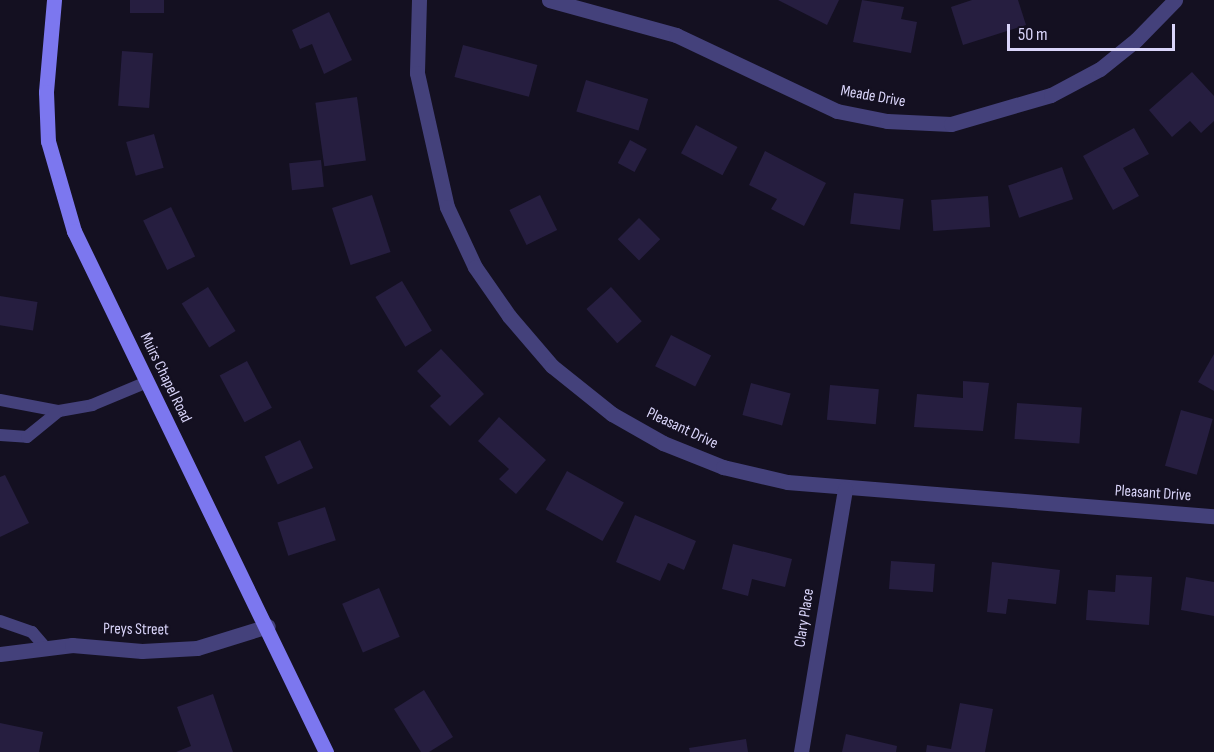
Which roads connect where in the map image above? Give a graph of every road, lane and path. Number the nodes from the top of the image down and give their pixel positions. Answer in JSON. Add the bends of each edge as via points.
{"nodes":[{"id":1,"x":54,"y":0,"type":"edge"},
{"id":2,"x":419,"y":0,"type":"edge"},
{"id":3,"x":549,"y":0,"type":"edge"},
{"id":4,"x":1175,"y":0,"type":"edge"},
{"id":5,"x":147,"y":382,"type":"junction"},
{"id":6,"x":0,"y":400,"type":"edge"},
{"id":7,"x":59,"y":411,"type":"junction"},
{"id":8,"x":0,"y":435,"type":"edge"},
{"id":9,"x":845,"y":489,"type":"junction"},
{"id":10,"x":1214,"y":516,"type":"edge"},
{"id":11,"x":0,"y":621,"type":"edge"},
{"id":12,"x":268,"y":626,"type":"junction"},
{"id":13,"x":46,"y":648,"type":"junction"},
{"id":14,"x":0,"y":654,"type":"edge"},
{"id":15,"x":326,"y":752,"type":"edge"},
{"id":16,"x":801,"y":752,"type":"edge"}],
"edges":[{"from":1,"to":5,"type":"main road","name":"Muirs Chapel Road","via":[[46,93],[48,141],[74,231]]},
{"from":2,"to":9,"type":"street","name":"Pleasant Drive","via":[[417,72],[447,207],[475,267],[509,316],[552,366],[612,414],[663,443],[723,468]]},
{"from":3,"to":4,"type":"street","name":"Meade Drive","via":[[676,35],[837,111],[887,121],[951,124],[1051,95],[1100,69],[1136,40]]},
{"from":5,"to":7,"type":"lane","via":[[92,405]]},
{"from":5,"to":12,"type":"main road","name":"Muirs Chapel Road"},
{"from":6,"to":7,"type":"lane"},
{"from":7,"to":8,"type":"lane","via":[[27,437]]},
{"from":9,"to":10,"type":"street","name":"Pleasant Drive"},
{"from":9,"to":16,"type":"street","name":"Clary Place"},
{"from":11,"to":13,"type":"lane","via":[[32,632]]},
{"from":12,"to":13,"type":"street","name":"Preys Street","via":[[197,648]]},
{"from":12,"to":15,"type":"main road","name":"Muirs Chapel Road"},
{"from":13,"to":14,"type":"street","name":"Preys Street"}]}
